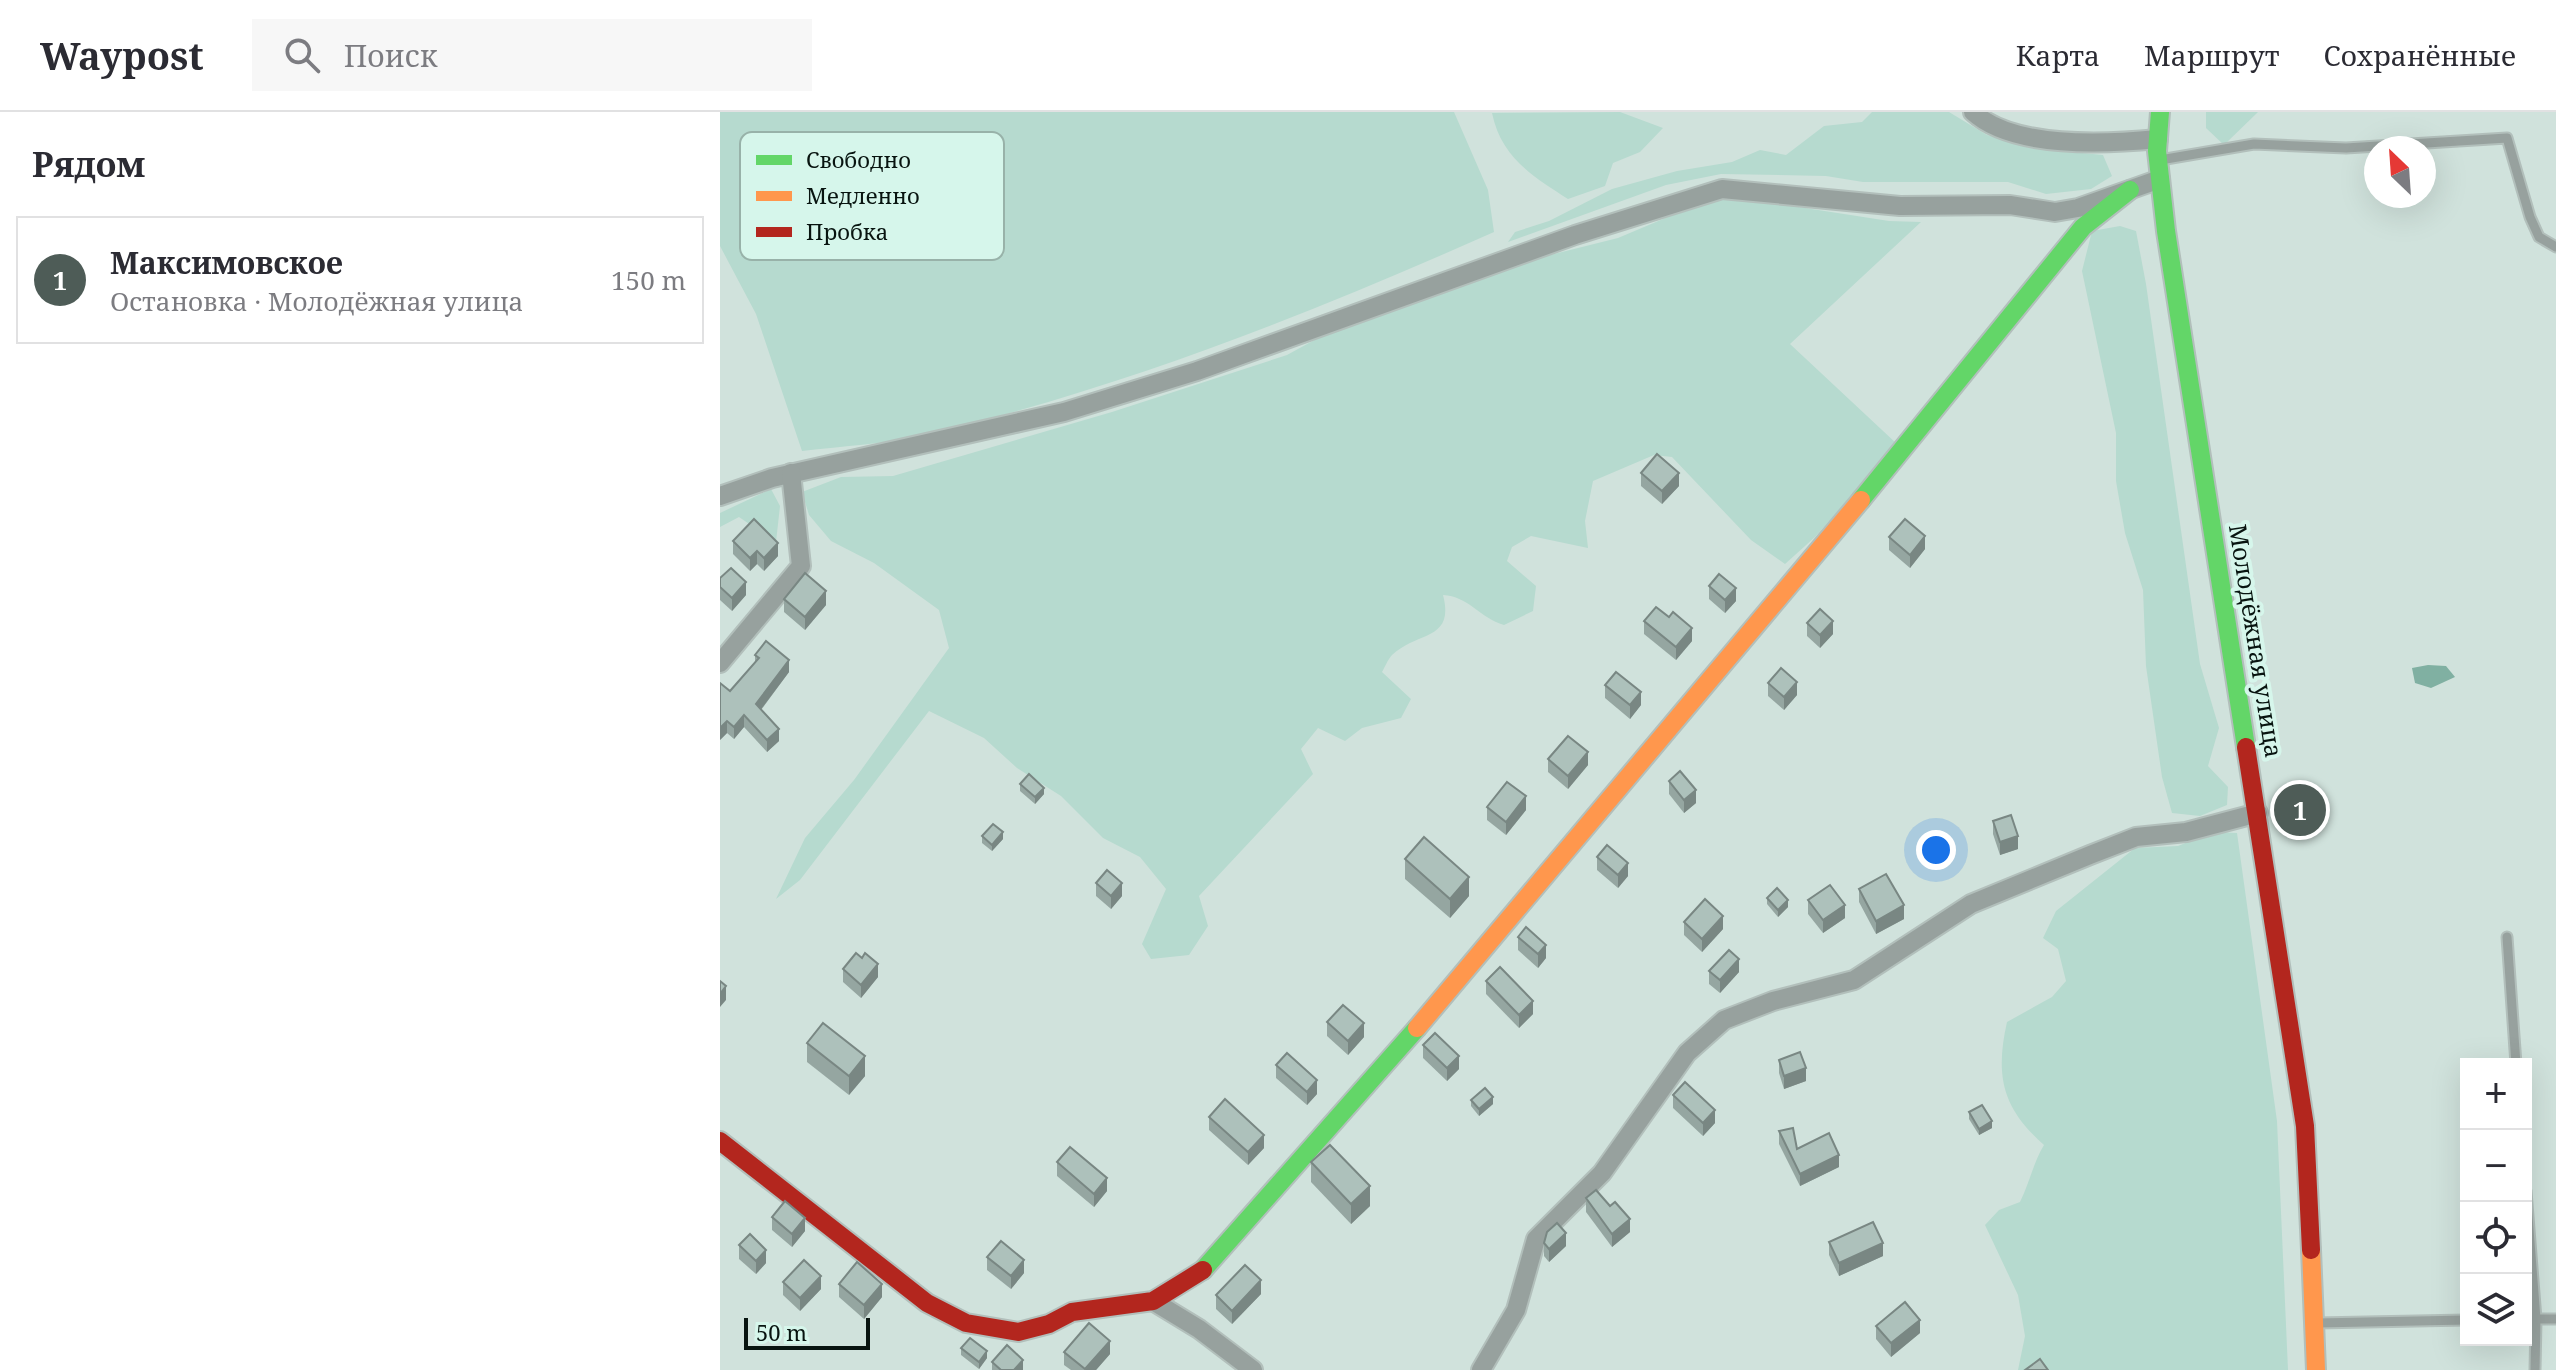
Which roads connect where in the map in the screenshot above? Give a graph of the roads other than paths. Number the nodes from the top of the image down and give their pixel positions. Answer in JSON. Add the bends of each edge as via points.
{"nodes":[{"id":1,"x":1973,"y":112,"type":"edge"},
{"id":2,"x":2160,"y":112,"type":"edge"},
{"id":3,"x":2158,"y":139,"type":"junction"},
{"id":4,"x":2159,"y":170,"type":"junction"},
{"id":5,"x":2130,"y":190,"type":"junction"},
{"id":6,"x":2556,"y":247,"type":"edge"},
{"id":7,"x":791,"y":473,"type":"junction"},
{"id":8,"x":720,"y":496,"type":"edge"},
{"id":9,"x":720,"y":663,"type":"edge"},
{"id":10,"x":2258,"y":813,"type":"junction"},
{"id":11,"x":2507,"y":937,"type":"dead end"},
{"id":12,"x":2516,"y":1058,"type":"edge"},
{"id":13,"x":720,"y":1141,"type":"edge"},
{"id":14,"x":2526,"y":1202,"type":"edge"},
{"id":15,"x":2529,"y":1274,"type":"edge"},
{"id":16,"x":1153,"y":1301,"type":"junction"},
{"id":17,"x":2532,"y":1319,"type":"edge"},
{"id":18,"x":2556,"y":1319,"type":"edge"},
{"id":19,"x":2460,"y":1320,"type":"edge"},
{"id":20,"x":2314,"y":1324,"type":"junction"},
{"id":21,"x":2532,"y":1332,"type":"edge"},
{"id":22,"x":1253,"y":1370,"type":"edge"},
{"id":23,"x":1481,"y":1370,"type":"edge"},
{"id":24,"x":2316,"y":1370,"type":"edge"},
{"id":25,"x":2535,"y":1370,"type":"edge"}],
"edges":[{"from":1,"to":3,"type":"street","via":[[1987,124],[2030,137],[2111,144]]},
{"from":2,"to":3,"type":"street","name":"Молодёжная улица"},
{"from":3,"to":4,"type":"street","name":"Молодёжная улица"},
{"from":4,"to":5,"type":"street"},
{"from":4,"to":6,"type":"lane","via":[[2254,144],[2346,148],[2507,138],[2530,217],[2539,237]]},
{"from":4,"to":10,"type":"street","name":"Молодёжная улица"},
{"from":5,"to":7,"type":"street","via":[[2055,212],[2010,205],[1900,206],[1722,189],[1064,412]]},
{"from":5,"to":16,"type":"street","via":[[2083,227],[1382,1070],[1208,1267]]},
{"from":7,"to":8,"type":"street"},
{"from":7,"to":9,"type":"street","via":[[801,566]]},
{"from":10,"to":20,"type":"street","name":"Молодёжная улица","via":[[2305,1126]]},
{"from":10,"to":23,"type":"street","via":[[2186,832],[2136,837],[1971,904],[1854,980],[1724,1020],[1687,1053],[1602,1173],[1536,1239],[1516,1310]]},
{"from":11,"to":12,"type":"lane"},
{"from":13,"to":16,"type":"street","via":[[927,1303],[966,1323],[1018,1332],[1072,1312]]},
{"from":14,"to":15,"type":"lane"},
{"from":16,"to":22,"type":"street"},
{"from":17,"to":18,"type":"lane"},
{"from":19,"to":20,"type":"lane"},
{"from":20,"to":24,"type":"street","name":"Молодёжная улица"},
{"from":21,"to":25,"type":"lane"}]}
